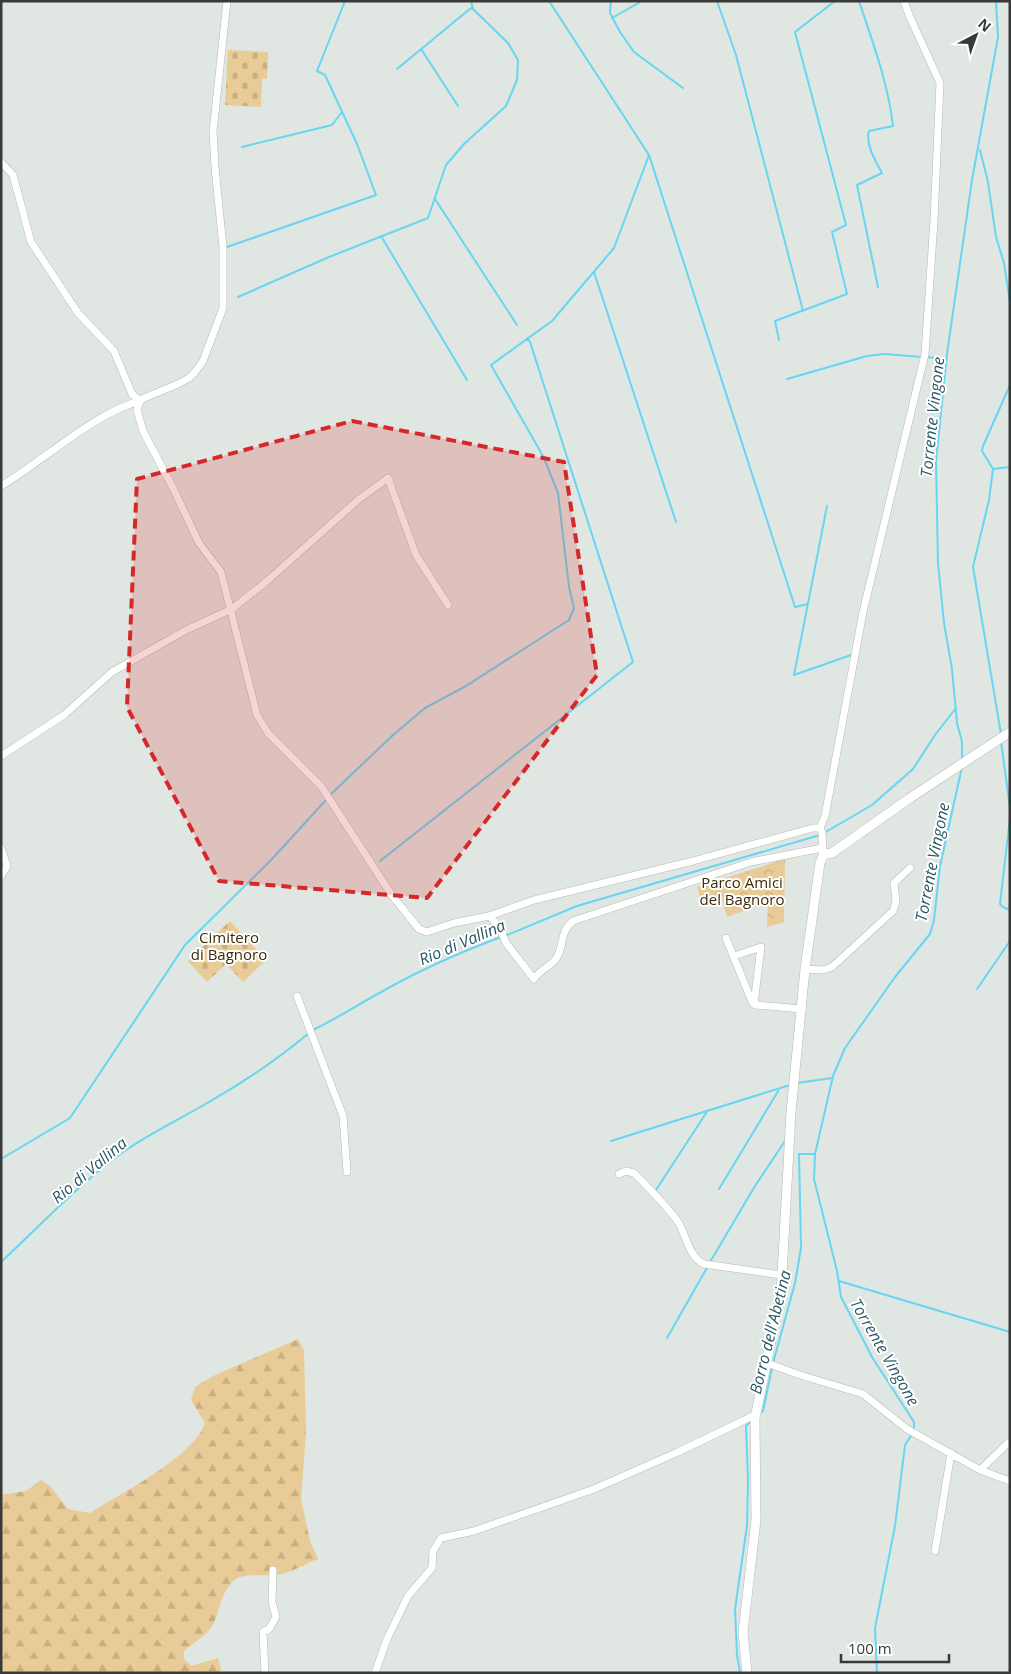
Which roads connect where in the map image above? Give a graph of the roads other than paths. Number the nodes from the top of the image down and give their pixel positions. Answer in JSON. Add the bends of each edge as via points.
{"nodes":[{"id":1,"x":227,"y":1,"type":"edge"},
{"id":2,"x":904,"y":1,"type":"edge"},
{"id":3,"x":1,"y":162,"type":"edge"},
{"id":4,"x":140,"y":401,"type":"junction"},
{"id":5,"x":1,"y":486,"type":"edge"},
{"id":6,"x":448,"y":605,"type":"dead end"},
{"id":7,"x":232,"y":609,"type":"junction"},
{"id":8,"x":1010,"y":732,"type":"edge"},
{"id":9,"x":1,"y":756,"type":"edge"},
{"id":10,"x":822,"y":832,"type":"junction"},
{"id":11,"x":1,"y":848,"type":"edge"},
{"id":12,"x":822,"y":850,"type":"junction"},
{"id":13,"x":910,"y":868,"type":"dead end"},
{"id":14,"x":1,"y":876,"type":"edge"},
{"id":15,"x":489,"y":916,"type":"junction"},
{"id":16,"x":726,"y":938,"type":"dead end"},
{"id":17,"x":734,"y":956,"type":"junction"},
{"id":18,"x":805,"y":969,"type":"junction"},
{"id":19,"x":297,"y":996,"type":"dead end"},
{"id":20,"x":754,"y":1004,"type":"junction"},
{"id":21,"x":802,"y":1009,"type":"junction"},
{"id":22,"x":347,"y":1172,"type":"dead end"},
{"id":23,"x":620,"y":1174,"type":"dead end"},
{"id":24,"x":782,"y":1275,"type":"junction"},
{"id":25,"x":766,"y":1363,"type":"junction"},
{"id":26,"x":755,"y":1415,"type":"junction"},
{"id":27,"x":1010,"y":1441,"type":"edge"},
{"id":28,"x":951,"y":1454,"type":"junction"},
{"id":29,"x":980,"y":1470,"type":"junction"},
{"id":30,"x":1010,"y":1481,"type":"edge"},
{"id":31,"x":935,"y":1551,"type":"dead end"},
{"id":32,"x":273,"y":1570,"type":"dead end"},
{"id":33,"x":265,"y":1673,"type":"edge"},
{"id":34,"x":375,"y":1673,"type":"edge"},
{"id":35,"x":747,"y":1673,"type":"edge"}],
"edges":[{"from":1,"to":4,"type":"street","via":[[213,132],[223,247],[222,308],[203,361],[190,378]]},
{"from":2,"to":10,"type":"street","via":[[940,83],[925,354],[863,612]]},
{"from":3,"to":4,"type":"street","via":[[14,175],[31,242],[78,312],[114,350],[132,394]]},
{"from":4,"to":5,"type":"street","via":[[88,426]]},
{"from":4,"to":7,"type":"street","via":[[137,410],[143,431],[199,543],[221,572]]},
{"from":6,"to":7,"type":"street","via":[[416,555],[388,478],[358,499]]},
{"from":7,"to":9,"type":"street","via":[[186,630],[112,672],[64,715]]},
{"from":7,"to":15,"type":"street","via":[[257,715],[268,733],[321,786],[391,894],[419,929],[427,932]]},
{"from":8,"to":12,"type":"street","via":[[832,853]]},
{"from":10,"to":12,"type":"street"},
{"from":10,"to":15,"type":"street","via":[[813,828],[534,900]]},
{"from":11,"to":14,"type":"street","via":[[7,866]]},
{"from":12,"to":15,"type":"street","via":[[751,862],[573,921],[566,928],[558,956],[534,979]]},
{"from":12,"to":18,"type":"street"},
{"from":13,"to":18,"type":"street","via":[[894,883],[896,902],[893,911],[832,967]]},
{"from":16,"to":17,"type":"street"},
{"from":17,"to":20,"type":"street"},
{"from":17,"to":20,"type":"street","via":[[761,947]]},
{"from":18,"to":21,"type":"street"},
{"from":19,"to":22,"type":"street","via":[[343,1116]]},
{"from":20,"to":21,"type":"street"},
{"from":21,"to":24,"type":"street"},
{"from":23,"to":24,"type":"street","via":[[634,1173],[677,1220],[698,1262]]},
{"from":24,"to":25,"type":"street","via":[[782,1294]]},
{"from":25,"to":26,"type":"street"},
{"from":25,"to":28,"type":"street","via":[[863,1394],[907,1429]]},
{"from":26,"to":34,"type":"street","via":[[594,1489],[474,1531],[441,1538],[433,1551],[432,1568],[408,1596]]},
{"from":26,"to":35,"type":"street","via":[[756,1520],[743,1632]]},
{"from":27,"to":29,"type":"street"},
{"from":28,"to":29,"type":"street"},
{"from":28,"to":31,"type":"street"},
{"from":29,"to":30,"type":"street"},
{"from":32,"to":33,"type":"street","via":[[272,1602],[276,1617],[269,1629],[263,1632]]}]}
